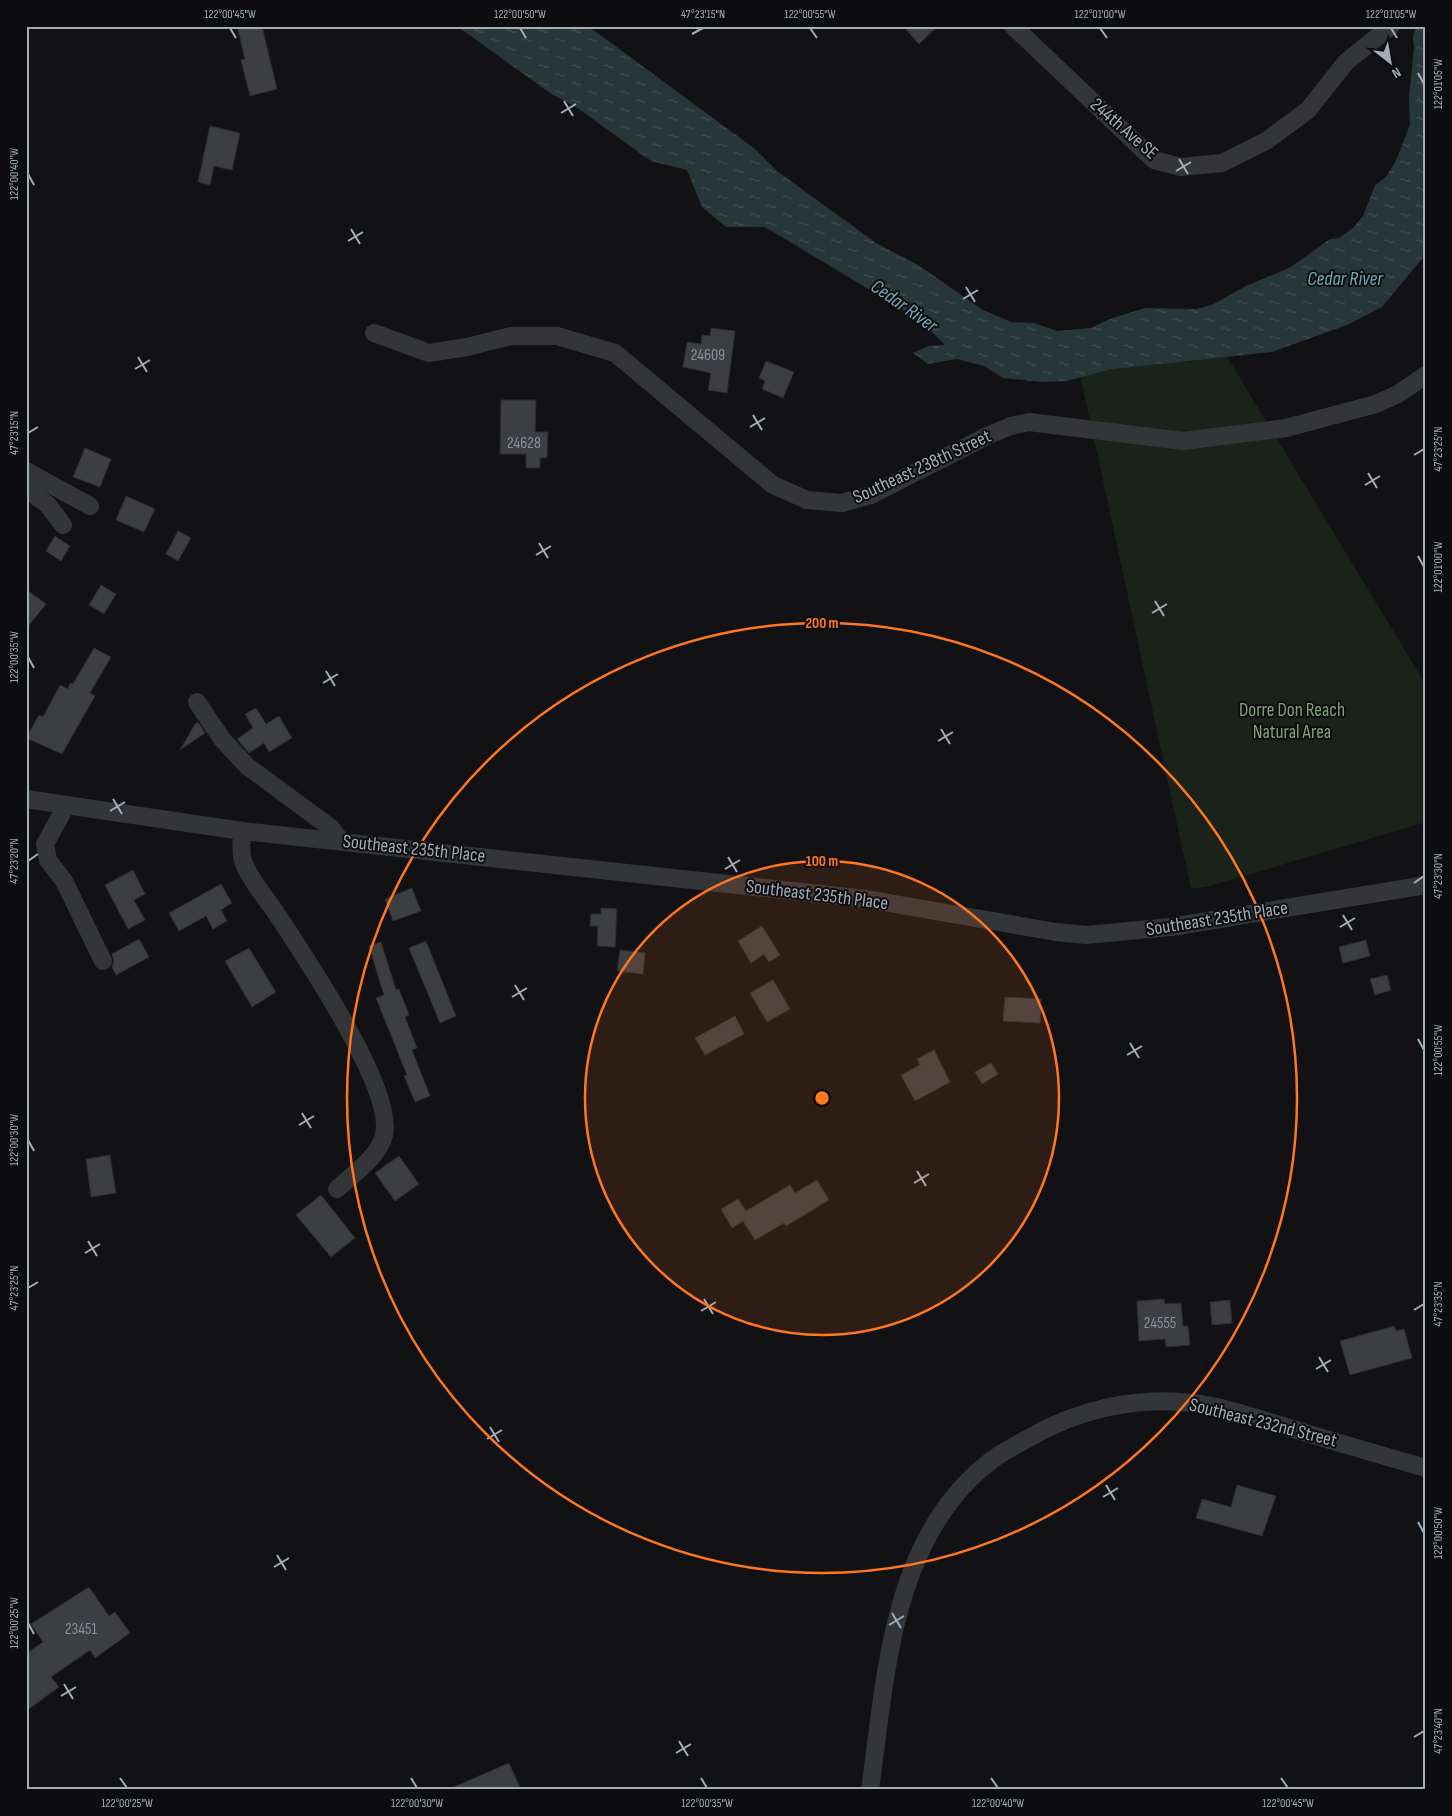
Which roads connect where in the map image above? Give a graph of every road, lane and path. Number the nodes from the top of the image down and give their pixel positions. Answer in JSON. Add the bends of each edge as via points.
{"nodes":[{"id":1,"x":1013,"y":26,"type":"edge"},
{"id":2,"x":1391,"y":26,"type":"edge"},
{"id":3,"x":1417,"y":26,"type":"edge"},
{"id":4,"x":1426,"y":32,"type":"edge"},
{"id":5,"x":374,"y":333,"type":"dead end"},
{"id":6,"x":1426,"y":375,"type":"edge"},
{"id":7,"x":26,"y":470,"type":"edge"},
{"id":8,"x":26,"y":490,"type":"edge"},
{"id":9,"x":90,"y":506,"type":"dead end"},
{"id":10,"x":63,"y":524,"type":"dead end"},
{"id":11,"x":197,"y":702,"type":"dead end"},
{"id":12,"x":26,"y":799,"type":"edge"},
{"id":13,"x":66,"y":806,"type":"junction"},
{"id":14,"x":242,"y":831,"type":"junction"},
{"id":15,"x":340,"y":841,"type":"junction"},
{"id":16,"x":1426,"y":885,"type":"edge"},
{"id":17,"x":103,"y":961,"type":"dead end"},
{"id":18,"x":337,"y":1189,"type":"dead end"},
{"id":19,"x":1426,"y":1468,"type":"edge"},
{"id":20,"x":870,"y":1790,"type":"edge"}],
"edges":[{"from":1,"to":2,"type":"street","name":"244th Ave SE","via":[[1154,160],[1181,167],[1222,163],[1266,141],[1308,110],[1346,62]]},
{"from":3,"to":4,"type":"path"},
{"from":5,"to":6,"type":"street","name":"Southeast 238th Street","via":[[429,353],[511,336],[557,336],[607,350],[773,485],[807,500],[842,503],[871,495],[989,435],[1029,422],[1183,441],[1286,428],[1358,409],[1398,394]]},
{"from":7,"to":9,"type":"street"},
{"from":8,"to":10,"type":"street","via":[[48,505]]},
{"from":11,"to":15,"type":"street","via":[[222,740],[247,766],[331,828]]},
{"from":12,"to":13,"type":"street","name":"Southeast 235th Place"},
{"from":13,"to":14,"type":"street","name":"Southeast 235th Place"},
{"from":13,"to":17,"type":"street","via":[[45,844],[48,860],[64,881]]},
{"from":14,"to":15,"type":"street","name":"Southeast 235th Place"},
{"from":14,"to":18,"type":"street","via":[[243,862],[318,980],[374,1081],[383,1109],[384,1137],[362,1167]]},
{"from":15,"to":16,"type":"street","name":"Southeast 235th Place","via":[[866,899],[1086,935],[1171,927]]},
{"from":19,"to":20,"type":"street","name":"Southeast 232nd Street","via":[[1193,1403],[1149,1401],[1105,1408],[1068,1418],[1041,1431],[991,1460],[962,1488],[928,1533],[911,1571],[892,1634]]}]}
